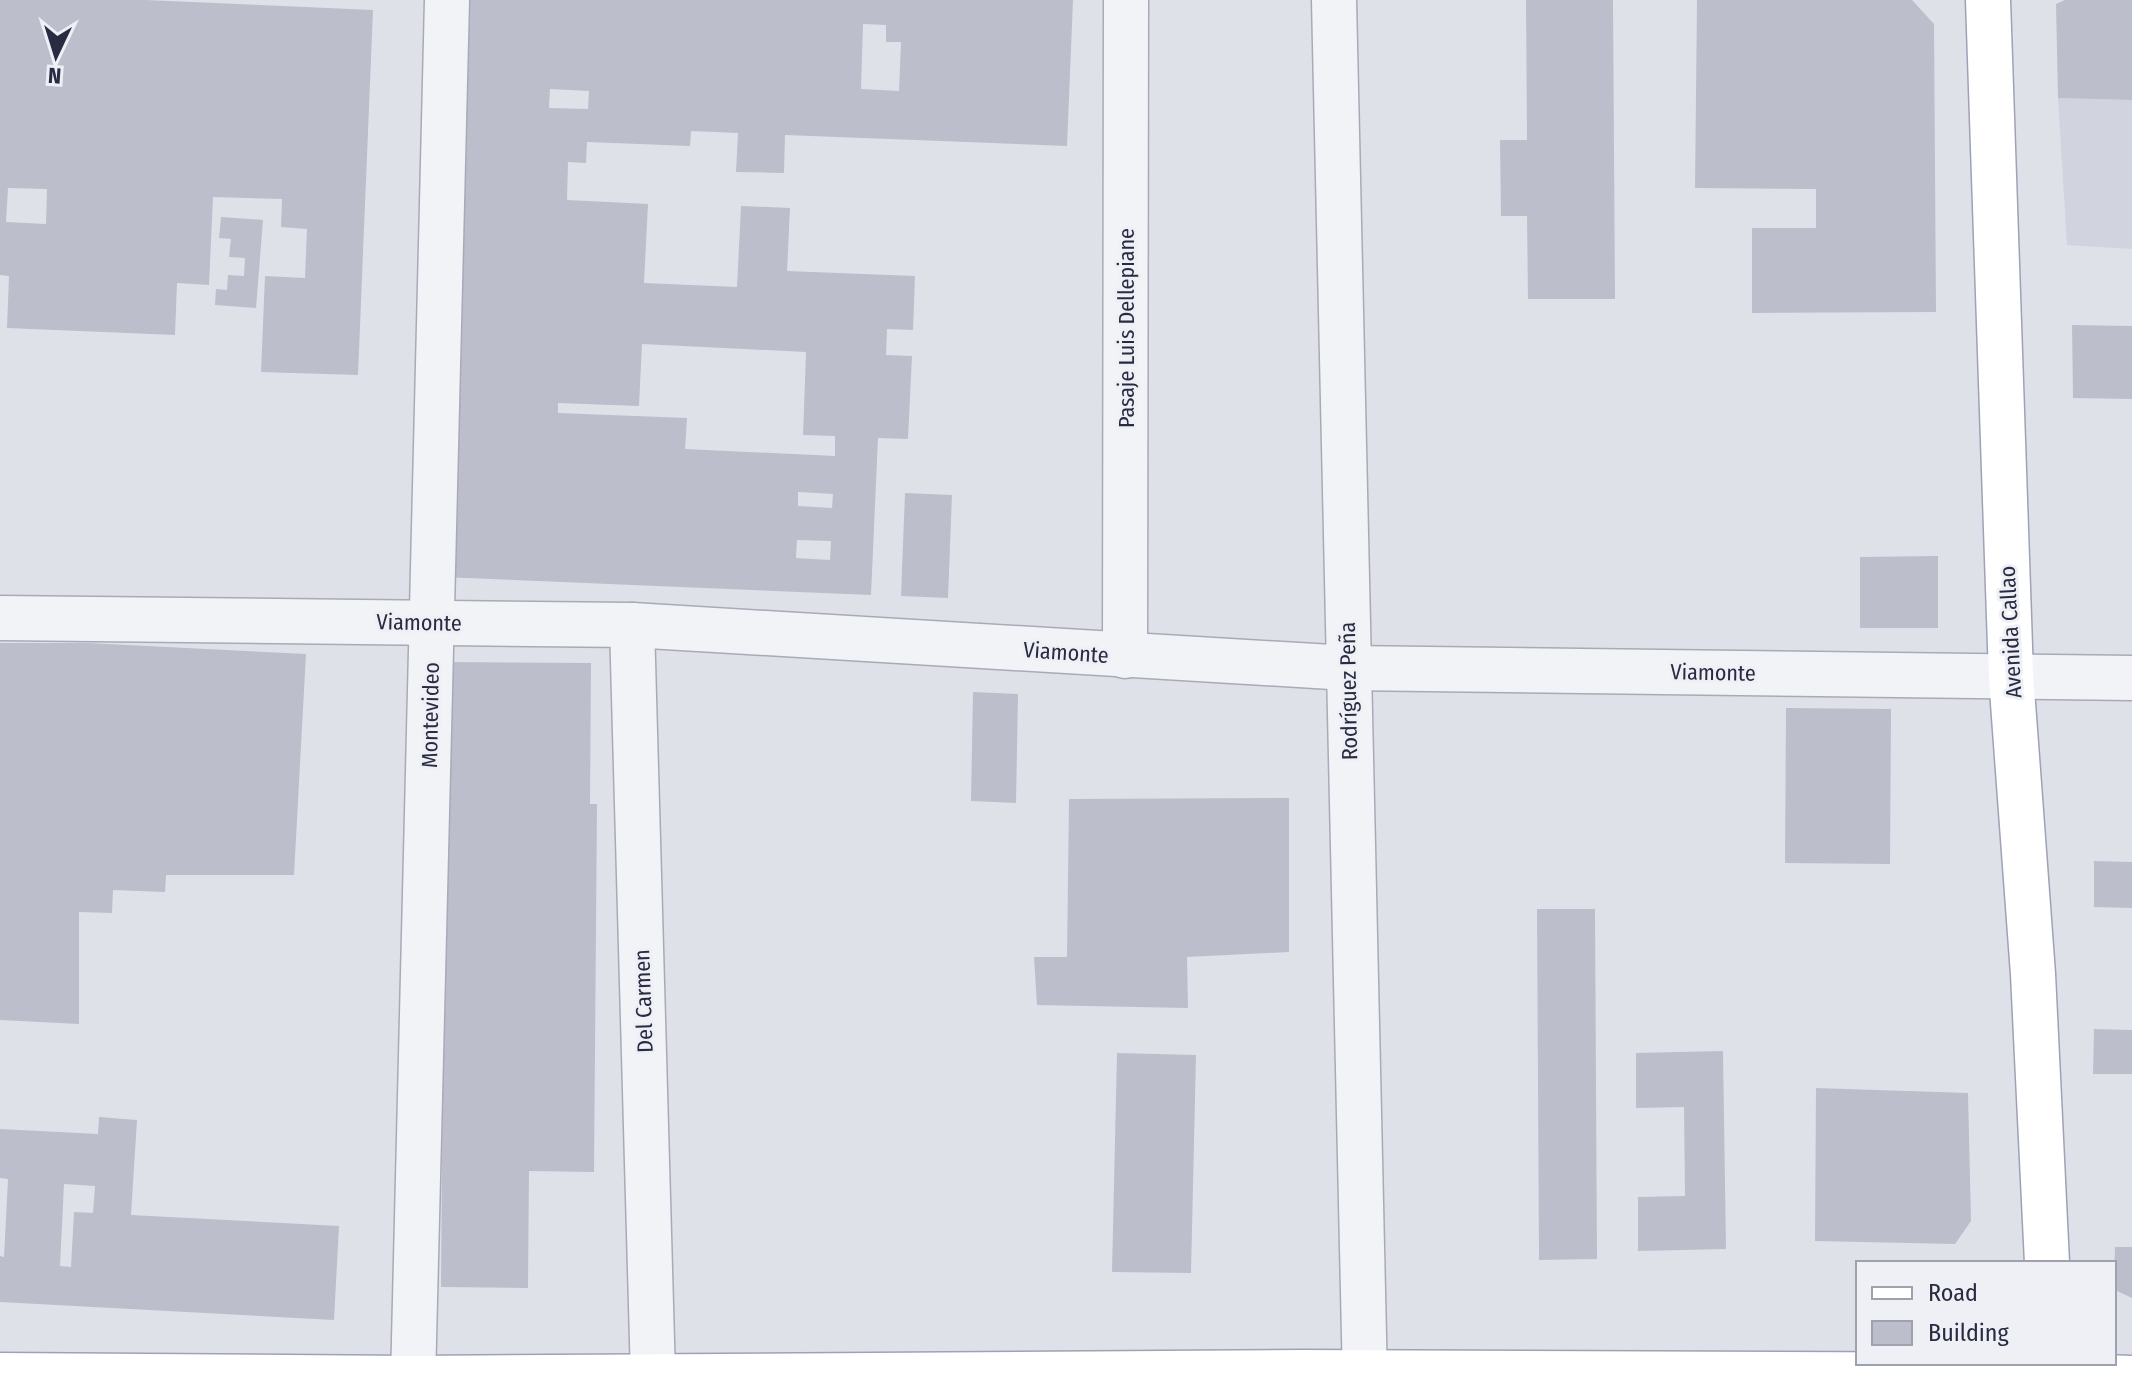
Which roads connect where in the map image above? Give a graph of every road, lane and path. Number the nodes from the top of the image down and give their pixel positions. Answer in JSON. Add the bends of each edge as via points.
{"nodes":[{"id":1,"x":447,"y":0,"type":"edge"},
{"id":2,"x":1126,"y":0,"type":"edge"},
{"id":3,"x":1334,"y":0,"type":"edge"},
{"id":4,"x":1988,"y":0,"type":"edge"},
{"id":5,"x":0,"y":618,"type":"edge"},
{"id":6,"x":432,"y":622,"type":"junction"},
{"id":7,"x":632,"y":625,"type":"junction"},
{"id":8,"x":1125,"y":656,"type":"junction"},
{"id":9,"x":1348,"y":668,"type":"junction"},
{"id":10,"x":2011,"y":676,"type":"junction"},
{"id":11,"x":2132,"y":678,"type":"edge"},
{"id":12,"x":2047,"y":1261,"type":"edge"},
{"id":13,"x":2052,"y":1373,"type":"edge"},
{"id":14,"x":0,"y":1375,"type":"edge"},
{"id":15,"x":653,"y":1377,"type":"junction"},
{"id":16,"x":1364,"y":1377,"type":"edge"},
{"id":17,"x":2132,"y":1378,"type":"edge"},
{"id":18,"x":413,"y":1380,"type":"edge"}],
"edges":[{"from":1,"to":6,"type":"street","name":"Montevideo"},
{"from":2,"to":8,"type":"street","name":"Pasaje Luis Dellepiane"},
{"from":3,"to":9,"type":"street","name":"Rodríguez Peña"},
{"from":4,"to":10,"type":"main road","name":"Avenida Callao"},
{"from":5,"to":6,"type":"street","name":"Viamonte"},
{"from":6,"to":7,"type":"street","name":"Viamonte"},
{"from":6,"to":18,"type":"street","name":"Montevideo"},
{"from":7,"to":8,"type":"street","name":"Viamonte"},
{"from":7,"to":15,"type":"street","name":"Del Carmen"},
{"from":8,"to":9,"type":"street","name":"Viamonte"},
{"from":9,"to":10,"type":"street","name":"Viamonte"},
{"from":9,"to":16,"type":"street","name":"Rodríguez Peña"},
{"from":10,"to":11,"type":"street","name":"Viamonte"},
{"from":10,"to":12,"type":"main road","name":"Avenida Callao"},
{"from":13,"to":16,"type":"main road"},
{"from":13,"to":17,"type":"main road"},
{"from":14,"to":18,"type":"main road"},
{"from":15,"to":16,"type":"main road"},
{"from":15,"to":18,"type":"main road"}]}
